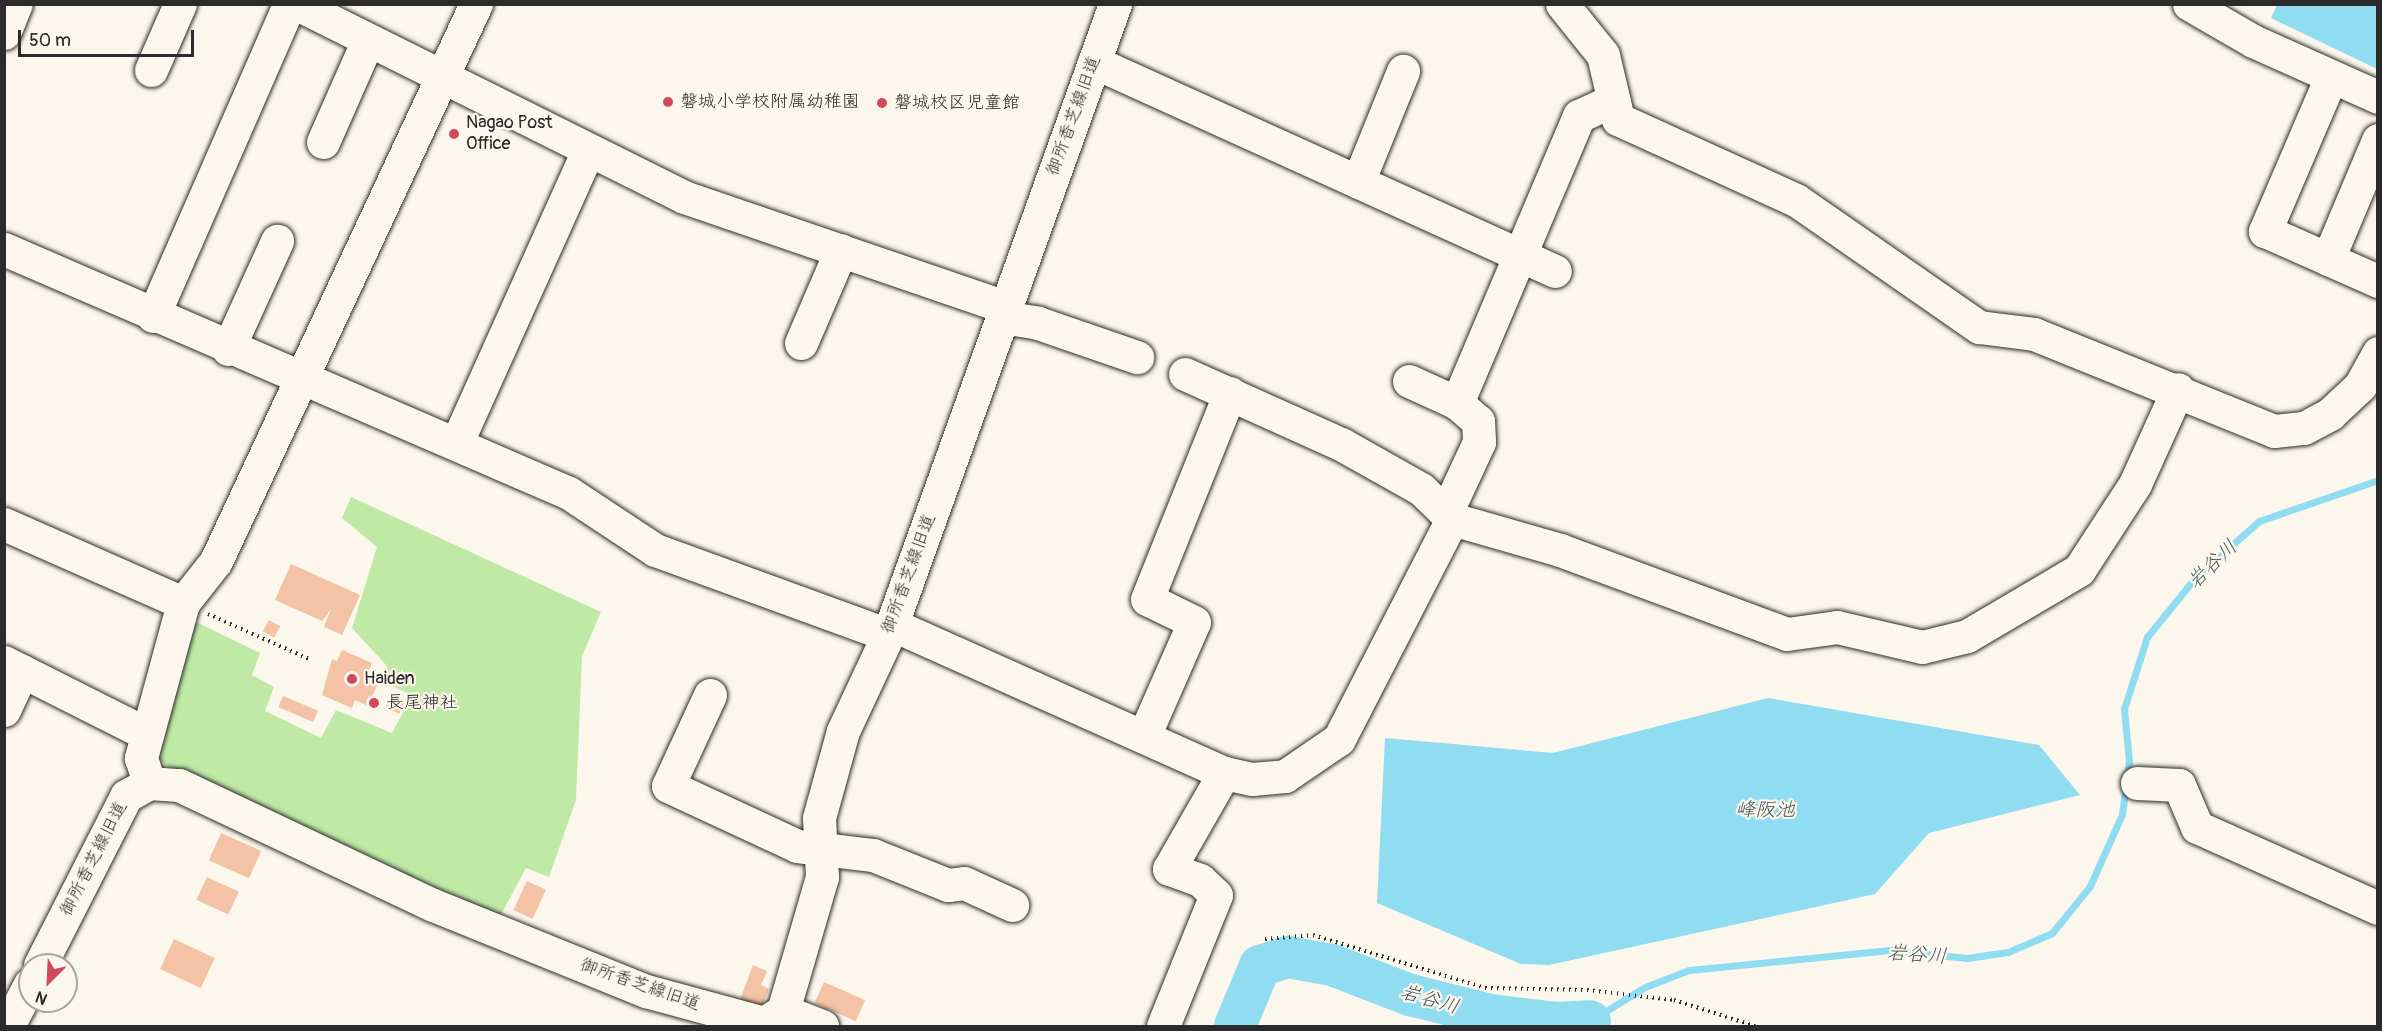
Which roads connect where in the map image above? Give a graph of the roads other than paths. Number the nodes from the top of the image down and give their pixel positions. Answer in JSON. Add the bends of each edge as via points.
{"nodes":[{"id":1,"x":16,"y":4,"type":"edge"},
{"id":2,"x":180,"y":4,"type":"edge"},
{"id":3,"x":289,"y":4,"type":"edge"},
{"id":4,"x":297,"y":4,"type":"edge"},
{"id":5,"x":476,"y":4,"type":"edge"},
{"id":6,"x":1115,"y":4,"type":"edge"},
{"id":7,"x":1562,"y":4,"type":"edge"},
{"id":8,"x":2189,"y":4,"type":"edge"},
{"id":9,"x":4,"y":33,"type":"edge"},
{"id":10,"x":368,"y":40,"type":"junction"},
{"id":11,"x":1094,"y":62,"type":"junction"},
{"id":12,"x":151,"y":70,"type":"dead end"},
{"id":13,"x":1403,"y":71,"type":"dead end"},
{"id":14,"x":441,"y":77,"type":"junction"},
{"id":15,"x":2331,"y":77,"type":"junction"},
{"id":16,"x":2378,"y":97,"type":"edge"},
{"id":17,"x":1613,"y":100,"type":"junction"},
{"id":18,"x":2378,"y":140,"type":"edge"},
{"id":19,"x":323,"y":142,"type":"dead end"},
{"id":20,"x":588,"y":151,"type":"junction"},
{"id":21,"x":1358,"y":182,"type":"junction"},
{"id":22,"x":277,"y":241,"type":"dead end"},
{"id":23,"x":4,"y":249,"type":"edge"},
{"id":24,"x":841,"y":250,"type":"junction"},
{"id":25,"x":1520,"y":255,"type":"junction"},
{"id":26,"x":2328,"y":259,"type":"junction"},
{"id":27,"x":1555,"y":271,"type":"dead end"},
{"id":28,"x":2378,"y":281,"type":"edge"},
{"id":29,"x":1004,"y":312,"type":"junction"},
{"id":30,"x":153,"y":316,"type":"junction"},
{"id":31,"x":801,"y":344,"type":"dead end"},
{"id":32,"x":228,"y":349,"type":"junction"},
{"id":33,"x":2378,"y":353,"type":"edge"},
{"id":34,"x":1137,"y":357,"type":"dead end"},
{"id":35,"x":1185,"y":374,"type":"dead end"},
{"id":36,"x":302,"y":381,"type":"junction"},
{"id":37,"x":1409,"y":381,"type":"dead end"},
{"id":38,"x":2178,"y":389,"type":"junction"},
{"id":39,"x":1230,"y":393,"type":"junction"},
{"id":40,"x":1457,"y":403,"type":"junction"},
{"id":41,"x":457,"y":442,"type":"junction"},
{"id":42,"x":1449,"y":516,"type":"junction"},
{"id":43,"x":4,"y":524,"type":"edge"},
{"id":44,"x":183,"y":603,"type":"junction"},
{"id":45,"x":889,"y":629,"type":"junction"},
{"id":46,"x":13,"y":667,"type":"edge"},
{"id":47,"x":710,"y":695,"type":"dead end"},
{"id":48,"x":4,"y":710,"type":"edge"},
{"id":49,"x":147,"y":734,"type":"junction"},
{"id":50,"x":1144,"y":736,"type":"junction"},
{"id":51,"x":1224,"y":773,"type":"junction"},
{"id":52,"x":149,"y":783,"type":"junction"},
{"id":53,"x":2137,"y":783,"type":"dead end"},
{"id":54,"x":821,"y":852,"type":"junction"},
{"id":55,"x":1012,"y":905,"type":"dead end"},
{"id":56,"x":2378,"y":908,"type":"edge"},
{"id":57,"x":46,"y":953,"type":"edge"},
{"id":58,"x":18,"y":1007,"type":"edge"},
{"id":59,"x":770,"y":1020,"type":"edge"},
{"id":60,"x":8,"y":1026,"type":"edge"},
{"id":61,"x":822,"y":1026,"type":"edge"},
{"id":62,"x":1162,"y":1026,"type":"edge"}],
"edges":[{"from":1,"to":9,"type":"street"},
{"from":2,"to":12,"type":"street"},
{"from":3,"to":30,"type":"street"},
{"from":4,"to":10,"type":"street"},
{"from":5,"to":14,"type":"street"},
{"from":6,"to":11,"type":"street","name":"御所香芝線旧道"},
{"from":7,"to":17,"type":"street","via":[[1603,55]]},
{"from":8,"to":15,"type":"street"},
{"from":10,"to":14,"type":"street"},
{"from":10,"to":19,"type":"street"},
{"from":11,"to":21,"type":"street"},
{"from":11,"to":29,"type":"street","name":"御所香芝線旧道"},
{"from":13,"to":21,"type":"street"},
{"from":14,"to":20,"type":"street"},
{"from":14,"to":36,"type":"street"},
{"from":15,"to":16,"type":"street"},
{"from":15,"to":26,"type":"street","via":[[2265,231]]},
{"from":17,"to":25,"type":"street","via":[[1580,116]]},
{"from":17,"to":38,"type":"street","via":[[1618,119],[1796,200],[1979,327],[2034,334]]},
{"from":18,"to":26,"type":"street"},
{"from":20,"to":24,"type":"street","via":[[684,197]]},
{"from":20,"to":41,"type":"street"},
{"from":21,"to":25,"type":"street"},
{"from":22,"to":32,"type":"street"},
{"from":23,"to":30,"type":"street"},
{"from":24,"to":29,"type":"street"},
{"from":24,"to":31,"type":"street"},
{"from":25,"to":27,"type":"street"},
{"from":25,"to":40,"type":"street"},
{"from":26,"to":28,"type":"street"},
{"from":29,"to":34,"type":"street"},
{"from":29,"to":45,"type":"street","name":"御所香芝線旧道"},
{"from":30,"to":32,"type":"street"},
{"from":32,"to":36,"type":"street"},
{"from":33,"to":38,"type":"street","via":[[2360,386],[2330,414],[2304,428],[2274,430]]},
{"from":35,"to":39,"type":"street"},
{"from":36,"to":41,"type":"street"},
{"from":36,"to":44,"type":"street","via":[[216,561]]},
{"from":37,"to":40,"type":"street"},
{"from":38,"to":42,"type":"street","via":[[2135,484],[2079,570],[1967,636],[1922,647],[1837,627],[1787,634],[1560,550]]},
{"from":39,"to":42,"type":"street","via":[[1341,444],[1421,489]]},
{"from":39,"to":50,"type":"street","via":[[1147,599],[1194,622]]},
{"from":40,"to":42,"type":"street","via":[[1478,422],[1479,442]]},
{"from":41,"to":45,"type":"street","via":[[569,493],[656,550]]},
{"from":42,"to":51,"type":"street","via":[[1339,739],[1285,776],[1252,779]]},
{"from":43,"to":44,"type":"street"},
{"from":44,"to":49,"type":"street"},
{"from":45,"to":50,"type":"street"},
{"from":45,"to":54,"type":"street","name":"御所香芝線旧道","via":[[843,731],[819,818]]},
{"from":46,"to":48,"type":"street"},
{"from":46,"to":49,"type":"street"},
{"from":47,"to":54,"type":"street","via":[[668,786],[797,846]]},
{"from":49,"to":52,"type":"street","via":[[141,758]]},
{"from":50,"to":51,"type":"street"},
{"from":51,"to":62,"type":"street","via":[[1169,868],[1200,880],[1216,895]]},
{"from":52,"to":57,"type":"street","name":"御所香芝線旧道","via":[[126,796]]},
{"from":52,"to":59,"type":"street","name":"御所香芝線旧道","via":[[179,785],[433,905],[646,991]]},
{"from":53,"to":56,"type":"street","via":[[2179,785],[2197,827]]},
{"from":54,"to":55,"type":"street","via":[[873,855],[948,885],[964,883]]},
{"from":54,"to":59,"type":"street","name":"御所香芝線旧道","via":[[822,878]]},
{"from":58,"to":60,"type":"street"},
{"from":59,"to":61,"type":"street"}]}
